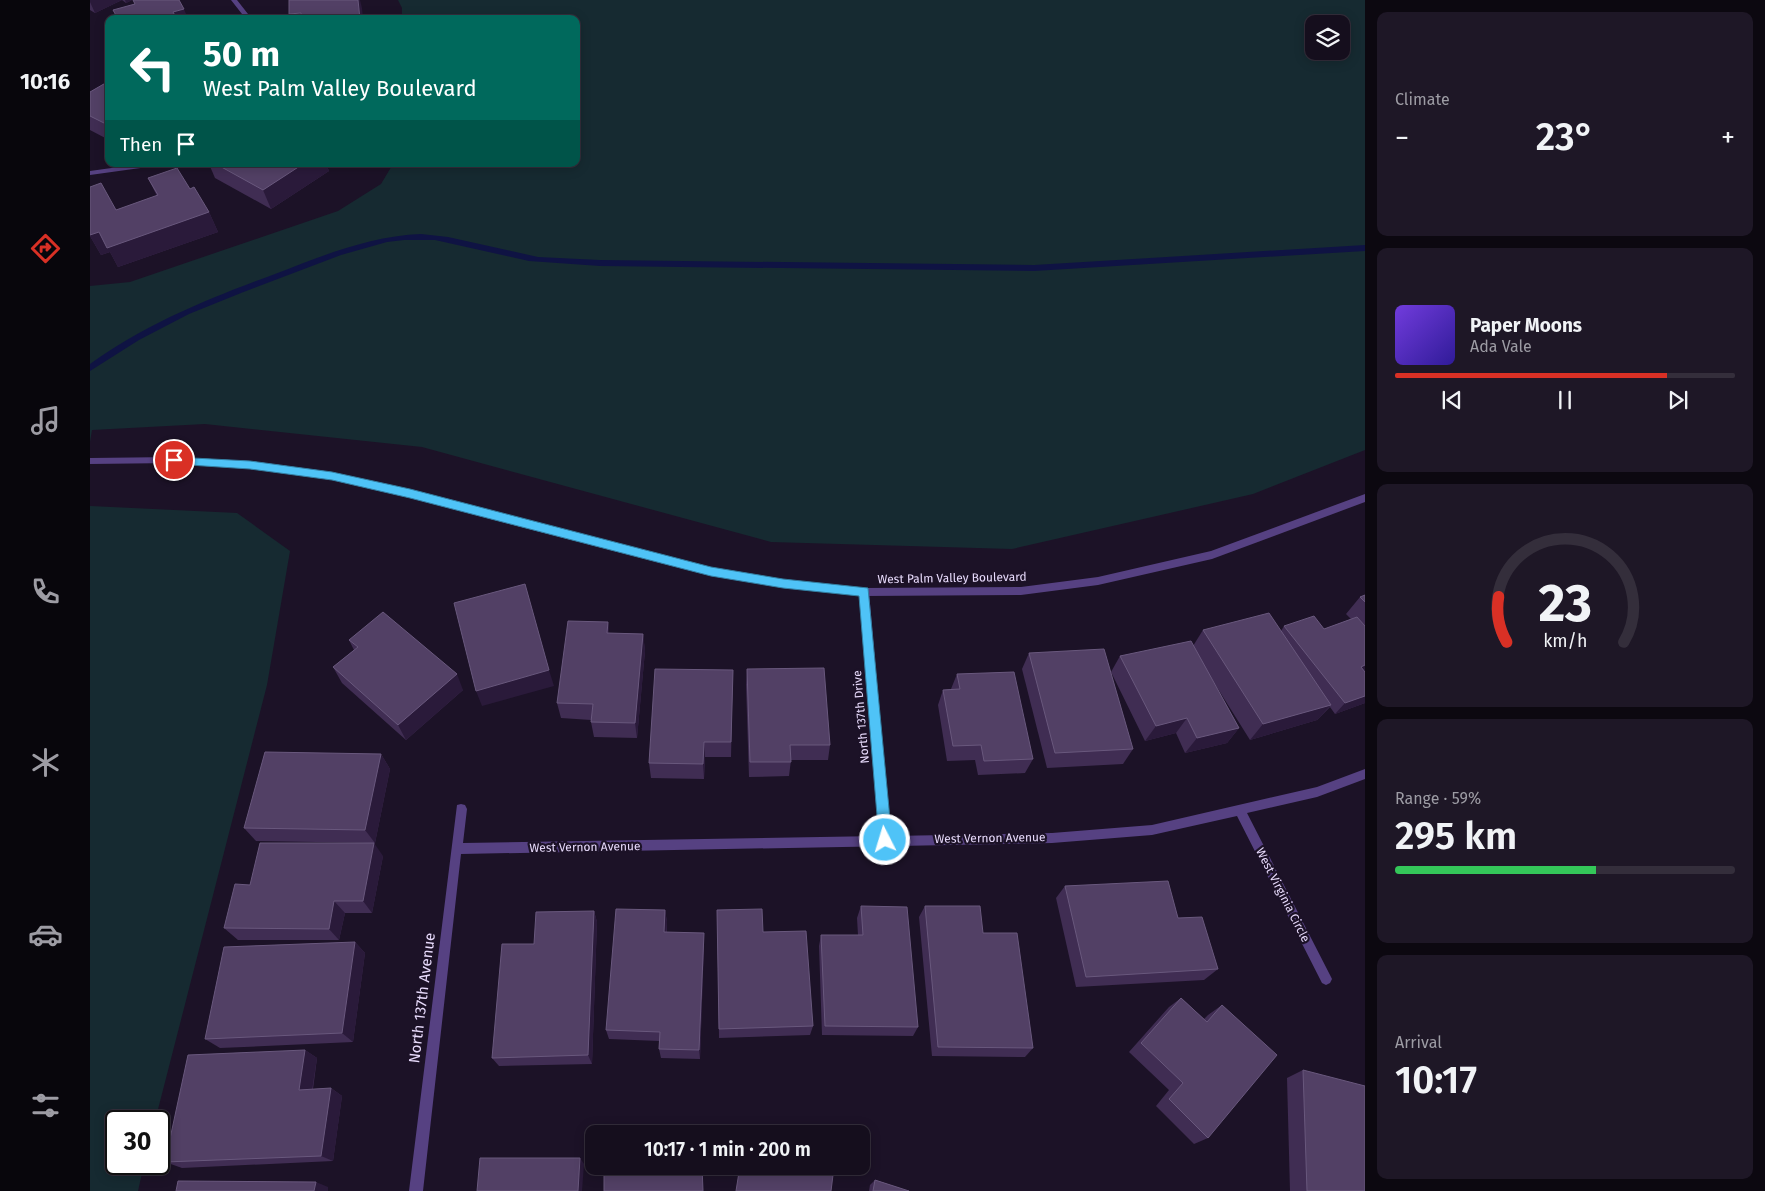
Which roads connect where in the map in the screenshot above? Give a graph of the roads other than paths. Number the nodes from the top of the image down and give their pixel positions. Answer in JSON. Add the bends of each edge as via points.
{"nodes":[{"id":1,"x":234,"y":0,"type":"edge"},
{"id":2,"x":245,"y":15,"type":"edge"},
{"id":3,"x":133,"y":167,"type":"edge"},
{"id":4,"x":90,"y":173,"type":"edge"},
{"id":5,"x":90,"y":461,"type":"edge"},
{"id":6,"x":1365,"y":498,"type":"edge"},
{"id":7,"x":864,"y":592,"type":"junction"},
{"id":8,"x":1365,"y":774,"type":"edge"},
{"id":9,"x":461,"y":809,"type":"dead end"},
{"id":10,"x":1240,"y":811,"type":"junction"},
{"id":11,"x":885,"y":840,"type":"junction"},
{"id":12,"x":457,"y":849,"type":"junction"},
{"id":13,"x":1326,"y":979,"type":"dead end"},
{"id":14,"x":416,"y":1191,"type":"edge"}],
"edges":[{"from":1,"to":2,"type":"street"},
{"from":3,"to":4,"type":"street"},
{"from":5,"to":7,"type":"street","name":"West Palm Valley Boulevard","via":[[174,460],[241,464],[332,476],[711,572],[783,584]]},
{"from":6,"to":7,"type":"street","name":"West Palm Valley Boulevard","via":[[1212,555],[1098,581],[1020,590]]},
{"from":7,"to":11,"type":"street","name":"North 137th Drive"},
{"from":8,"to":10,"type":"street","name":"West Vernon Avenue","via":[[1317,792]]},
{"from":9,"to":12,"type":"street","name":"North 137th Avenue"},
{"from":10,"to":11,"type":"street","name":"West Vernon Avenue","via":[[1143,831],[1052,838]]},
{"from":10,"to":13,"type":"street","name":"West Virginia Circle"},
{"from":11,"to":12,"type":"street","name":"West Vernon Avenue"},
{"from":12,"to":14,"type":"street","name":"North 137th Avenue"}]}
